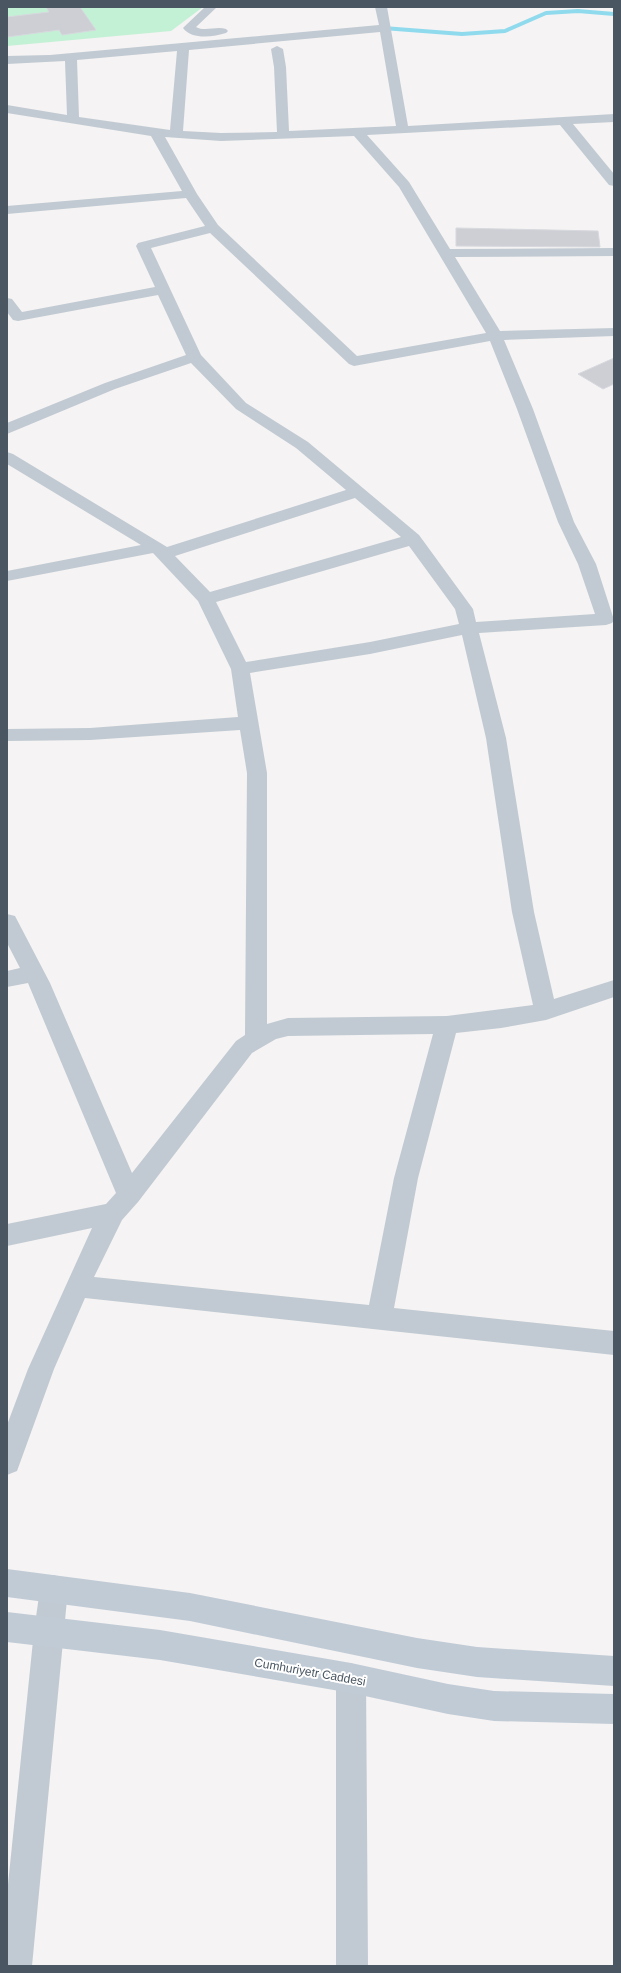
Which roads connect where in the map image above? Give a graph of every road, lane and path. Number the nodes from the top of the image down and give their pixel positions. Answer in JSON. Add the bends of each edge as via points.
{"nodes":[{"id":1,"x":211,"y":7,"type":"edge"},
{"id":2,"x":383,"y":14,"type":"edge"},
{"id":3,"x":387,"y":41,"type":"junction"},
{"id":4,"x":372,"y":42,"type":"dead end"},
{"id":5,"x":343,"y":44,"type":"dead end"},
{"id":6,"x":277,"y":49,"type":"junction"},
{"id":7,"x":183,"y":52,"type":"junction"},
{"id":8,"x":71,"y":57,"type":"junction"},
{"id":9,"x":7,"y":60,"type":"edge"},
{"id":10,"x":7,"y":109,"type":"edge"},
{"id":11,"x":614,"y":118,"type":"edge"},
{"id":12,"x":73,"y":119,"type":"junction"},
{"id":13,"x":564,"y":121,"type":"junction"},
{"id":14,"x":402,"y":128,"type":"junction"},
{"id":15,"x":357,"y":132,"type":"junction"},
{"id":16,"x":156,"y":133,"type":"junction"},
{"id":17,"x":176,"y":135,"type":"junction"},
{"id":18,"x":283,"y":136,"type":"junction"},
{"id":19,"x":614,"y":182,"type":"edge"},
{"id":20,"x":190,"y":194,"type":"junction"},
{"id":21,"x":7,"y":210,"type":"edge"},
{"id":22,"x":212,"y":228,"type":"junction"},
{"id":23,"x":614,"y":252,"type":"edge"},
{"id":24,"x":446,"y":253,"type":"junction"},
{"id":25,"x":163,"y":290,"type":"junction"},
{"id":26,"x":7,"y":302,"type":"edge"},
{"id":27,"x":18,"y":317,"type":"junction"},
{"id":28,"x":7,"y":328,"type":"edge"},
{"id":29,"x":614,"y":332,"type":"edge"},
{"id":30,"x":495,"y":336,"type":"junction"},
{"id":31,"x":194,"y":357,"type":"junction"},
{"id":32,"x":7,"y":429,"type":"edge"},
{"id":33,"x":7,"y":457,"type":"edge"},
{"id":34,"x":357,"y":492,"type":"junction"},
{"id":35,"x":413,"y":539,"type":"junction"},
{"id":36,"x":160,"y":551,"type":"junction"},
{"id":37,"x":7,"y":576,"type":"edge"},
{"id":38,"x":206,"y":599,"type":"junction"},
{"id":39,"x":610,"y":620,"type":"edge"},
{"id":40,"x":469,"y":628,"type":"junction"},
{"id":41,"x":240,"y":669,"type":"junction"},
{"id":42,"x":249,"y":723,"type":"junction"},
{"id":43,"x":7,"y":735,"type":"edge"},
{"id":44,"x":7,"y":922,"type":"edge"},
{"id":45,"x":33,"y":973,"type":"junction"},
{"id":46,"x":7,"y":979,"type":"edge"},
{"id":47,"x":614,"y":988,"type":"edge"},
{"id":48,"x":546,"y":1011,"type":"junction"},
{"id":49,"x":447,"y":1025,"type":"junction"},
{"id":50,"x":256,"y":1038,"type":"junction"},
{"id":51,"x":129,"y":1195,"type":"junction"},
{"id":52,"x":113,"y":1213,"type":"junction"},
{"id":53,"x":7,"y":1235,"type":"edge"},
{"id":54,"x":78,"y":1286,"type":"junction"},
{"id":55,"x":379,"y":1319,"type":"junction"},
{"id":56,"x":614,"y":1343,"type":"edge"},
{"id":57,"x":7,"y":1462,"type":"edge"},
{"id":58,"x":7,"y":1582,"type":"edge"},
{"id":59,"x":54,"y":1589,"type":"junction"},
{"id":60,"x":7,"y":1627,"type":"edge"},
{"id":61,"x":48,"y":1631,"type":"junction"},
{"id":62,"x":614,"y":1671,"type":"edge"},
{"id":63,"x":351,"y":1678,"type":"junction"},
{"id":64,"x":614,"y":1709,"type":"edge"},
{"id":65,"x":16,"y":1966,"type":"edge"},
{"id":66,"x":352,"y":1966,"type":"edge"}],
"edges":[{"from":1,"to":2,"type":"street","via":[[191,25],[191,30],[206,33]]},
{"from":2,"to":3,"type":"street"},
{"from":2,"to":7,"type":"street"},
{"from":3,"to":4,"type":"street"},
{"from":3,"to":14,"type":"street"},
{"from":5,"to":6,"type":"street"},
{"from":6,"to":7,"type":"street"},
{"from":6,"to":18,"type":"street"},
{"from":7,"to":8,"type":"street"},
{"from":7,"to":17,"type":"street"},
{"from":8,"to":9,"type":"street"},
{"from":8,"to":12,"type":"street"},
{"from":10,"to":12,"type":"street"},
{"from":11,"to":13,"type":"street"},
{"from":12,"to":16,"type":"street"},
{"from":13,"to":14,"type":"street"},
{"from":13,"to":19,"type":"street"},
{"from":14,"to":15,"type":"street"},
{"from":15,"to":18,"type":"street"},
{"from":15,"to":24,"type":"street","via":[[404,185]]},
{"from":16,"to":17,"type":"street"},
{"from":16,"to":20,"type":"street"},
{"from":17,"to":18,"type":"street"},
{"from":20,"to":21,"type":"street"},
{"from":20,"to":22,"type":"street"},
{"from":22,"to":25,"type":"street","via":[[142,246]]},
{"from":22,"to":30,"type":"street","via":[[354,361]]},
{"from":23,"to":24,"type":"street"},
{"from":24,"to":30,"type":"street"},
{"from":25,"to":27,"type":"street"},
{"from":25,"to":31,"type":"street"},
{"from":26,"to":27,"type":"street"},
{"from":27,"to":28,"type":"street","via":[[18,324]]},
{"from":29,"to":30,"type":"street"},
{"from":30,"to":39,"type":"street","via":[[566,522]]},
{"from":31,"to":32,"type":"street","via":[[110,386]]},
{"from":31,"to":34,"type":"street","via":[[241,406],[302,445]]},
{"from":33,"to":36,"type":"street"},
{"from":34,"to":35,"type":"street"},
{"from":34,"to":36,"type":"street"},
{"from":35,"to":38,"type":"street"},
{"from":35,"to":40,"type":"street","via":[[464,609]]},
{"from":36,"to":37,"type":"street"},
{"from":36,"to":38,"type":"street"},
{"from":38,"to":41,"type":"street"},
{"from":39,"to":40,"type":"street"},
{"from":40,"to":41,"type":"street","via":[[370,648]]},
{"from":40,"to":48,"type":"street","via":[[496,738],[523,912]]},
{"from":41,"to":42,"type":"street"},
{"from":42,"to":43,"type":"street","via":[[90,734]]},
{"from":42,"to":50,"type":"street","via":[[257,773]]},
{"from":44,"to":45,"type":"street"},
{"from":45,"to":46,"type":"street"},
{"from":45,"to":51,"type":"street"},
{"from":47,"to":48,"type":"street"},
{"from":48,"to":49,"type":"street"},
{"from":49,"to":50,"type":"street","via":[[288,1027]]},
{"from":49,"to":55,"type":"street","via":[[406,1178]]},
{"from":50,"to":51,"type":"street","via":[[244,1048]]},
{"from":51,"to":52,"type":"street"},
{"from":52,"to":53,"type":"street"},
{"from":52,"to":54,"type":"street","via":[[94,1248]]},
{"from":54,"to":55,"type":"street"},
{"from":54,"to":57,"type":"street","via":[[41,1369]]},
{"from":55,"to":56,"type":"street"},
{"from":58,"to":59,"type":"main road"},
{"from":59,"to":61,"type":"street"},
{"from":59,"to":62,"type":"main road","via":[[190,1607],[402,1650],[477,1662]]},
{"from":60,"to":61,"type":"main road","name":"Cumhuriyetr Caddesi"},
{"from":61,"to":63,"type":"main road","name":"Cumhuriyetr Caddesi","via":[[160,1645]]},
{"from":61,"to":65,"type":"street"},
{"from":63,"to":64,"type":"main road","name":"Cumhuriyetr Caddesi","via":[[494,1706]]},
{"from":63,"to":66,"type":"street"}]}
